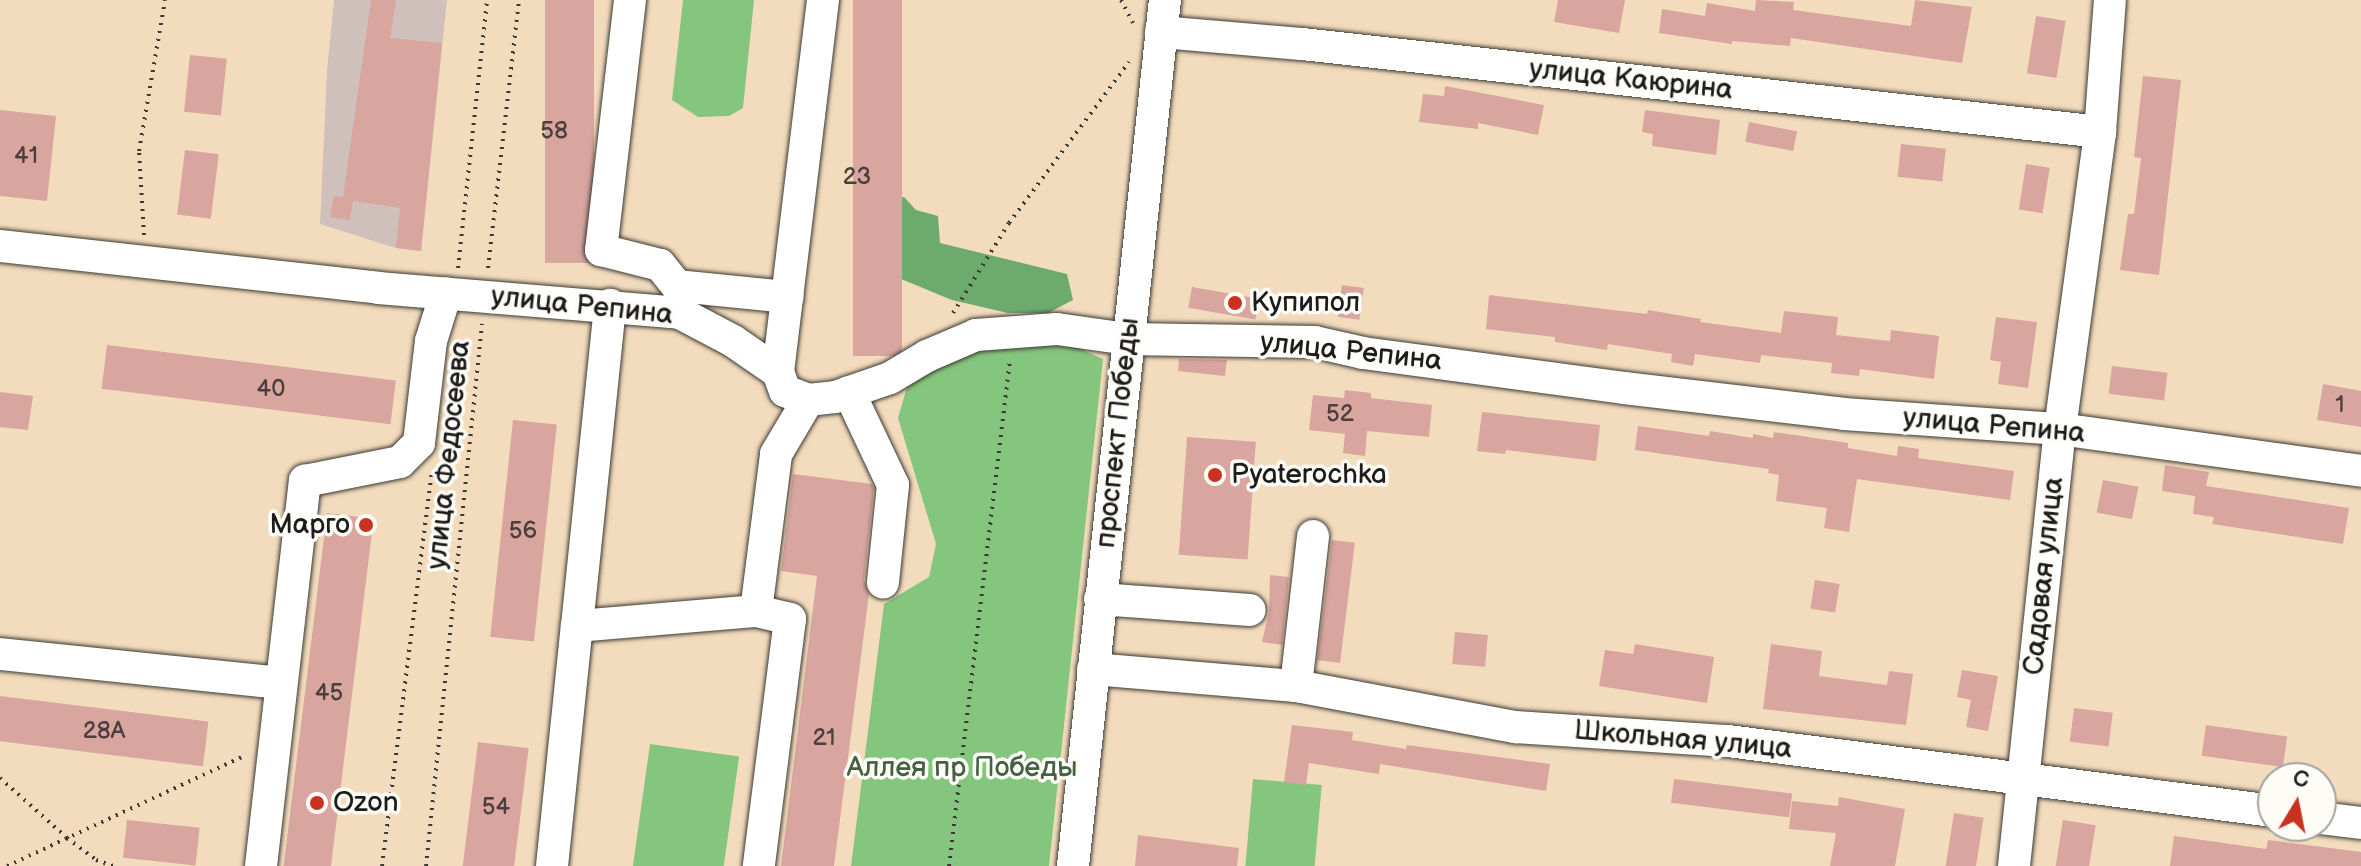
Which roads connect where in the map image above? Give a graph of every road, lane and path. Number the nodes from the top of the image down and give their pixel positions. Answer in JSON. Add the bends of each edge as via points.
{"nodes":[{"id":1,"x":165,"y":0,"type":"edge"},
{"id":2,"x":519,"y":0,"type":"edge"},
{"id":3,"x":630,"y":0,"type":"edge"},
{"id":4,"x":823,"y":0,"type":"edge"},
{"id":5,"x":1121,"y":0,"type":"edge"},
{"id":6,"x":1165,"y":0,"type":"edge"},
{"id":7,"x":2110,"y":0,"type":"edge"},
{"id":8,"x":1147,"y":28,"type":"junction"},
{"id":9,"x":1129,"y":62,"type":"dead end"},
{"id":10,"x":2100,"y":132,"type":"junction"},
{"id":11,"x":0,"y":246,"type":"edge"},
{"id":12,"x":146,"y":262,"type":"junction"},
{"id":13,"x":446,"y":293,"type":"junction"},
{"id":14,"x":485,"y":296,"type":"junction"},
{"id":15,"x":787,"y":297,"type":"junction"},
{"id":16,"x":610,"y":305,"type":"junction"},
{"id":17,"x":952,"y":316,"type":"dead end"},
{"id":18,"x":1014,"y":330,"type":"junction"},
{"id":19,"x":1127,"y":339,"type":"junction"},
{"id":20,"x":778,"y":372,"type":"junction"},
{"id":21,"x":849,"y":392,"type":"junction"},
{"id":22,"x":808,"y":400,"type":"junction"},
{"id":23,"x":2060,"y":429,"type":"junction"},
{"id":24,"x":2361,"y":471,"type":"edge"},
{"id":25,"x":1313,"y":536,"type":"dead end"},
{"id":26,"x":883,"y":582,"type":"dead end"},
{"id":27,"x":1100,"y":599,"type":"junction"},
{"id":28,"x":1250,"y":610,"type":"dead end"},
{"id":29,"x":756,"y":611,"type":"junction"},
{"id":30,"x":577,"y":626,"type":"junction"},
{"id":31,"x":0,"y":654,"type":"edge"},
{"id":32,"x":1093,"y":669,"type":"junction"},
{"id":33,"x":280,"y":683,"type":"junction"},
{"id":34,"x":1296,"y":686,"type":"junction"},
{"id":35,"x":274,"y":742,"type":"junction"},
{"id":36,"x":2023,"y":777,"type":"junction"},
{"id":37,"x":0,"y":778,"type":"edge"},
{"id":38,"x":2257,"y":809,"type":"edge"},
{"id":39,"x":2337,"y":820,"type":"edge"},
{"id":40,"x":2361,"y":823,"type":"edge"},
{"id":41,"x":67,"y":838,"type":"junction"},
{"id":42,"x":7,"y":866,"type":"edge"},
{"id":43,"x":113,"y":866,"type":"edge"},
{"id":44,"x":261,"y":866,"type":"edge"},
{"id":45,"x":426,"y":866,"type":"edge"},
{"id":46,"x":552,"y":866,"type":"edge"},
{"id":47,"x":759,"y":866,"type":"edge"},
{"id":48,"x":949,"y":866,"type":"edge"},
{"id":49,"x":1073,"y":866,"type":"edge"},
{"id":50,"x":2014,"y":866,"type":"edge"}],
"edges":[{"from":1,"to":12,"type":"path","via":[[139,151]]},
{"from":2,"to":14,"type":"path","name":"улица Федосеева"},
{"from":3,"to":15,"type":"street","via":[[601,250],[660,265],[677,286]]},
{"from":4,"to":15,"type":"street"},
{"from":5,"to":8,"type":"path"},
{"from":6,"to":8,"type":"street","name":"проспект Победы"},
{"from":7,"to":10,"type":"street","name":"Садовая улица"},
{"from":8,"to":10,"type":"street","name":"улица Каюрина"},
{"from":8,"to":19,"type":"street","name":"проспект Победы"},
{"from":9,"to":17,"type":"path","via":[[1009,223]]},
{"from":10,"to":23,"type":"street","name":"Садовая улица"},
{"from":11,"to":12,"type":"street","name":"улица Репина"},
{"from":12,"to":13,"type":"street","name":"улица Репина"},
{"from":13,"to":14,"type":"street","name":"улица Репина"},
{"from":13,"to":33,"type":"street","via":[[431,341],[419,443],[400,462],[305,481]]},
{"from":14,"to":16,"type":"street","name":"улица Репина"},
{"from":14,"to":45,"type":"path","name":"улица Федосеева"},
{"from":15,"to":20,"type":"street"},
{"from":16,"to":20,"type":"street","name":"улица Репина","via":[[680,313]]},
{"from":16,"to":30,"type":"street"},
{"from":18,"to":19,"type":"street","name":"улица Репина","via":[[1057,329]]},
{"from":18,"to":21,"type":"street","name":"улица Репина","via":[[976,335],[890,378]]},
{"from":18,"to":48,"type":"path"},
{"from":19,"to":23,"type":"street","name":"улица Репина","via":[[1315,342],[1363,353],[1797,408]]},
{"from":19,"to":27,"type":"street","name":"проспект Победы"},
{"from":20,"to":22,"type":"street","name":"улица Репина","via":[[785,391]]},
{"from":21,"to":22,"type":"street","name":"улица Репина"},
{"from":21,"to":26,"type":"street","via":[[893,485]]},
{"from":22,"to":29,"type":"street","via":[[776,454]]},
{"from":23,"to":24,"type":"street","name":"улица Репина"},
{"from":23,"to":36,"type":"street","name":"Садовая улица"},
{"from":25,"to":34,"type":"street"},
{"from":27,"to":28,"type":"street"},
{"from":27,"to":32,"type":"street","name":"проспект Победы"},
{"from":29,"to":30,"type":"street"},
{"from":29,"to":47,"type":"street","via":[[790,619]]},
{"from":30,"to":46,"type":"street"},
{"from":31,"to":33,"type":"street"},
{"from":32,"to":34,"type":"street","name":"Школьная улица"},
{"from":32,"to":49,"type":"street","name":"проспект Победы"},
{"from":33,"to":35,"type":"street"},
{"from":34,"to":36,"type":"street","name":"Школьная улица","via":[[1516,727],[1728,741]]},
{"from":35,"to":41,"type":"path"},
{"from":35,"to":44,"type":"street"},
{"from":36,"to":38,"type":"street","name":"Школьная улица"},
{"from":36,"to":50,"type":"street","name":"Садовая улица"},
{"from":37,"to":41,"type":"path"},
{"from":39,"to":40,"type":"street"},
{"from":41,"to":42,"type":"path"},
{"from":41,"to":43,"type":"path"}]}
